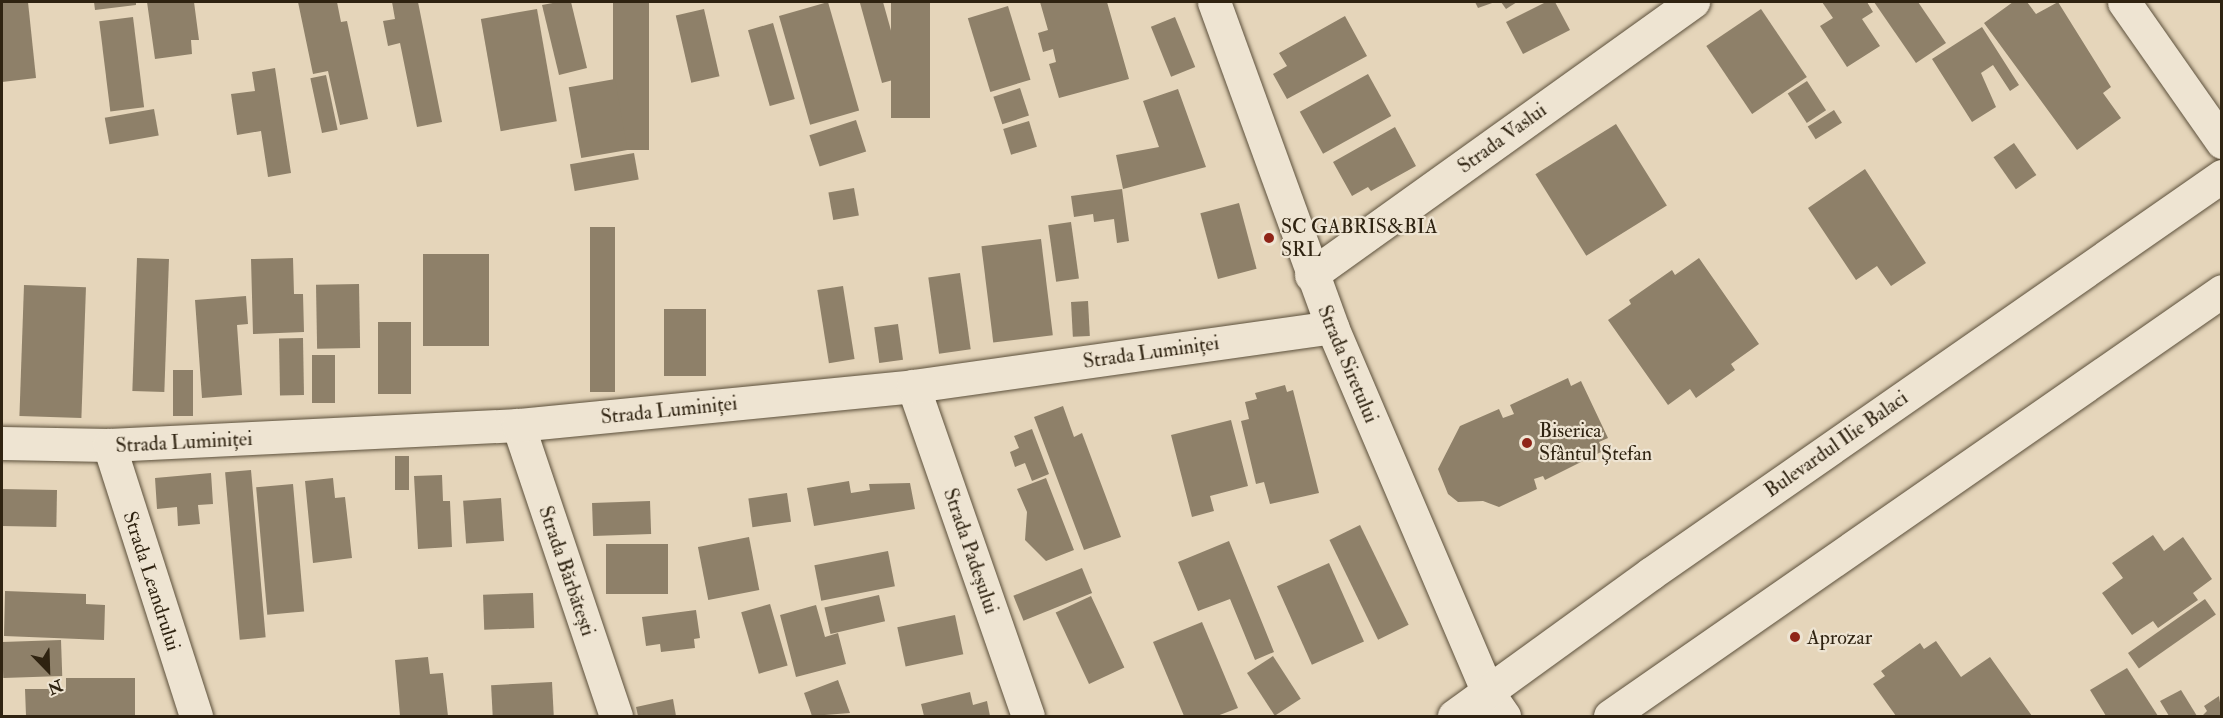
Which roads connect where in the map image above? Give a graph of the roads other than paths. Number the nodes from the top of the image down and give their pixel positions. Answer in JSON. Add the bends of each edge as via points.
{"nodes":[{"id":1,"x":1214,"y":2,"type":"edge"},
{"id":2,"x":1693,"y":2,"type":"edge"},
{"id":3,"x":2124,"y":2,"type":"edge"},
{"id":4,"x":2222,"y":142,"type":"edge"},
{"id":5,"x":2222,"y":176,"type":"edge"},
{"id":6,"x":1311,"y":275,"type":"junction"},
{"id":7,"x":2222,"y":291,"type":"edge"},
{"id":8,"x":1332,"y":327,"type":"junction"},
{"id":9,"x":913,"y":386,"type":"junction"},
{"id":10,"x":518,"y":425,"type":"junction"},
{"id":11,"x":2,"y":443,"type":"edge"},
{"id":12,"x":109,"y":446,"type":"junction"},
{"id":13,"x":1496,"y":705,"type":"edge"},
{"id":14,"x":196,"y":717,"type":"edge"},
{"id":15,"x":616,"y":717,"type":"edge"},
{"id":16,"x":1028,"y":717,"type":"edge"},
{"id":17,"x":1454,"y":717,"type":"edge"},
{"id":18,"x":1610,"y":717,"type":"edge"}],
"edges":[{"from":1,"to":6,"type":"street","name":"Strada Siretului"},
{"from":2,"to":6,"type":"street","name":"Strada Vaslui"},
{"from":3,"to":4,"type":"street"},
{"from":5,"to":13,"type":"street","name":"Bulevardul Ilie Balaci","via":[[1650,574]]},
{"from":6,"to":8,"type":"street","name":"Strada Siretului"},
{"from":7,"to":18,"type":"street"},
{"from":8,"to":9,"type":"street","name":"Strada Luminiței"},
{"from":8,"to":13,"type":"street","name":"Strada Siretului"},
{"from":9,"to":10,"type":"street","name":"Strada Luminiței"},
{"from":9,"to":16,"type":"street","name":"Strada Padeșului"},
{"from":10,"to":12,"type":"street","name":"Strada Luminiței"},
{"from":10,"to":15,"type":"street","name":"Strada Bărbătești"},
{"from":11,"to":12,"type":"street","name":"Strada Luminiței"},
{"from":12,"to":14,"type":"street","name":"Strada Leandrului"},
{"from":13,"to":17,"type":"street","name":"Bulevardul Ilie Balaci"}]}
